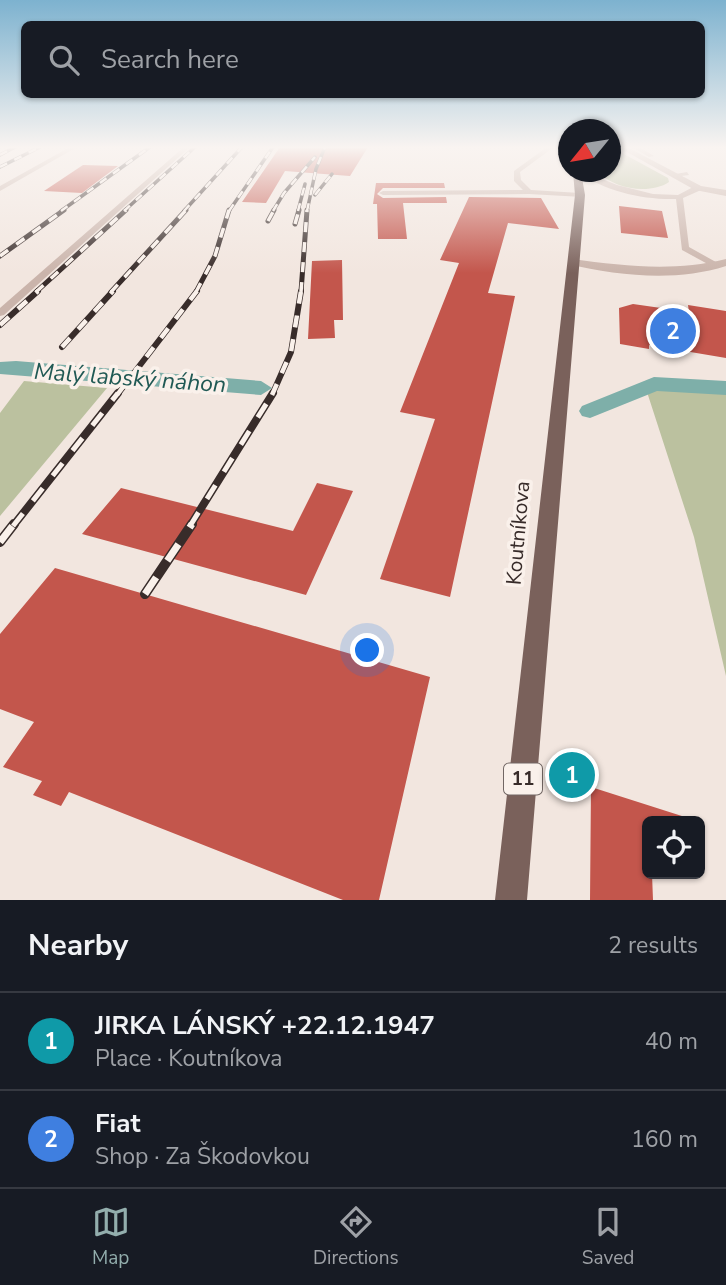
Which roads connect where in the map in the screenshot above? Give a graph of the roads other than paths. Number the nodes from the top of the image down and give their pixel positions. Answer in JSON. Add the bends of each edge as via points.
{"nodes":[{"id":1,"x":140,"y":189,"type":"edge"},
{"id":2,"x":526,"y":189,"type":"edge"},
{"id":3,"x":580,"y":189,"type":"edge"},
{"id":4,"x":618,"y":189,"type":"edge"},
{"id":5,"x":696,"y":189,"type":"edge"},
{"id":6,"x":704,"y":189,"type":"edge"},
{"id":7,"x":529,"y":192,"type":"junction"},
{"id":8,"x":383,"y":193,"type":"dead end"},
{"id":9,"x":726,"y":193,"type":"edge"},
{"id":10,"x":580,"y":195,"type":"junction"},
{"id":11,"x":679,"y":197,"type":"junction"},
{"id":12,"x":572,"y":262,"type":"junction"},
{"id":13,"x":722,"y":264,"type":"edge"},
{"id":14,"x":0,"y":313,"type":"edge"},
{"id":15,"x":511,"y":900,"type":"edge"}],
"edges":[{"from":1,"to":14,"type":"lane"},
{"from":2,"to":7,"type":"lane"},
{"from":3,"to":10,"type":"main road","name":"Koutníkova","number":"11"},
{"from":4,"to":11,"type":"lane"},
{"from":5,"to":11,"type":"lane"},
{"from":6,"to":9,"type":"street"},
{"from":7,"to":8,"type":"lane"},
{"from":7,"to":10,"type":"lane"},
{"from":10,"to":12,"type":"main road","name":"Koutníkova","number":"11"},
{"from":11,"to":13,"type":"lane","via":[[685,248]]},
{"from":12,"to":13,"type":"street","via":[[663,271]]},
{"from":12,"to":15,"type":"main road","name":"Koutníkova","number":"11"}]}
